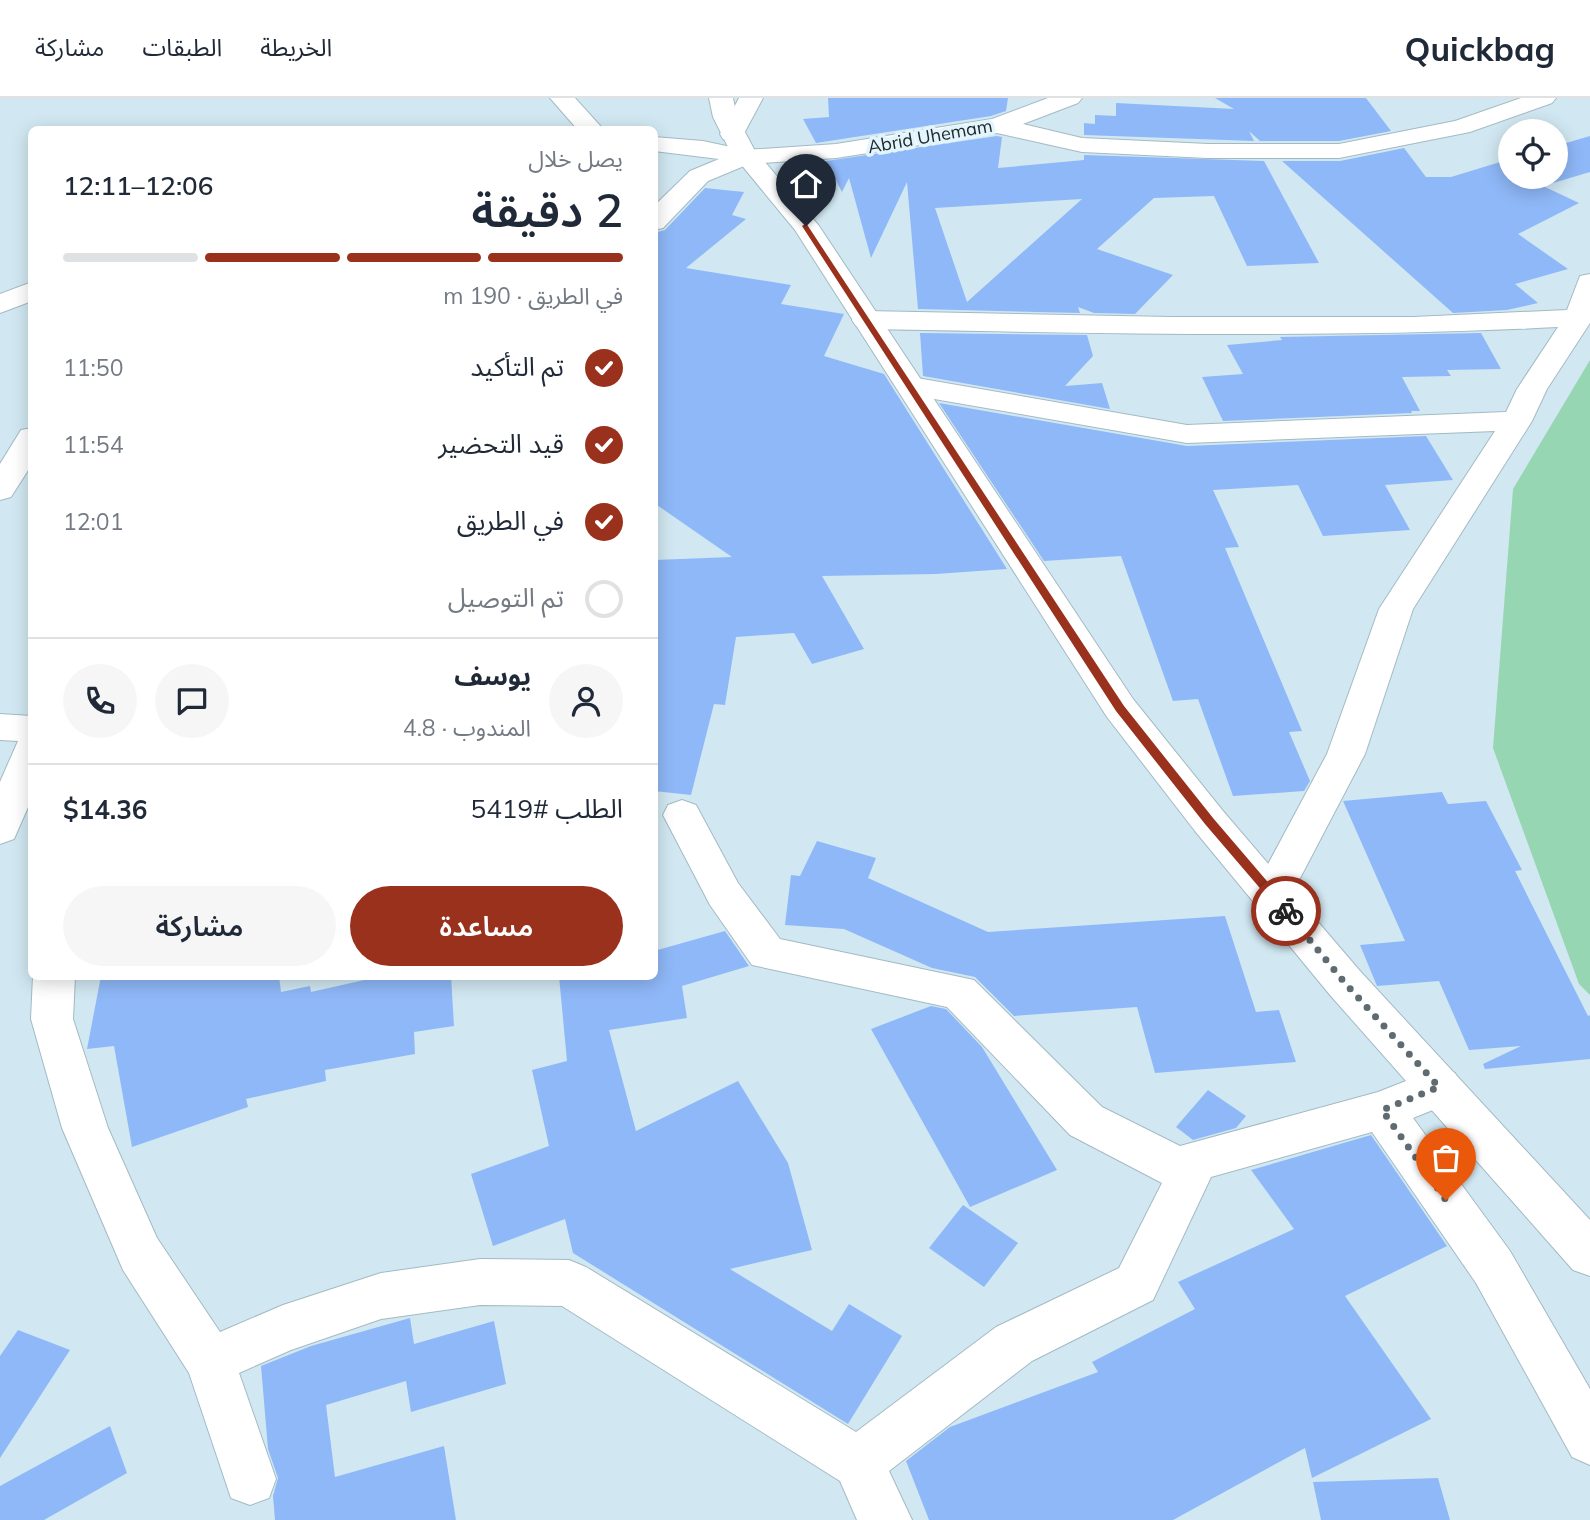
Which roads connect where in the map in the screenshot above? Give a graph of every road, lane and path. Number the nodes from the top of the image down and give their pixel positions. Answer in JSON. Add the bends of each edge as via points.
{"nodes":[{"id":1,"x":562,"y":98,"type":"edge"},
{"id":2,"x":721,"y":98,"type":"edge"},
{"id":3,"x":751,"y":98,"type":"edge"},
{"id":4,"x":1070,"y":98,"type":"edge"},
{"id":5,"x":1544,"y":98,"type":"edge"},
{"id":6,"x":588,"y":126,"type":"edge"},
{"id":7,"x":997,"y":126,"type":"junction"},
{"id":8,"x":658,"y":144,"type":"edge"},
{"id":9,"x":738,"y":146,"type":"junction"},
{"id":10,"x":658,"y":218,"type":"edge"},
{"id":11,"x":1590,"y":282,"type":"edge"},
{"id":12,"x":28,"y":292,"type":"edge"},
{"id":13,"x":0,"y":305,"type":"edge"},
{"id":14,"x":1579,"y":318,"type":"junction"},
{"id":15,"x":866,"y":320,"type":"junction"},
{"id":16,"x":911,"y":386,"type":"junction"},
{"id":17,"x":1517,"y":421,"type":"junction"},
{"id":18,"x":28,"y":444,"type":"edge"},
{"id":19,"x":0,"y":490,"type":"edge"},
{"id":20,"x":0,"y":727,"type":"edge"},
{"id":21,"x":28,"y":729,"type":"edge"},
{"id":22,"x":28,"y":759,"type":"edge"},
{"id":23,"x":682,"y":815,"type":"dead end"},
{"id":24,"x":0,"y":829,"type":"edge"},
{"id":25,"x":1272,"y":894,"type":"junction"},
{"id":26,"x":54,"y":980,"type":"edge"},
{"id":27,"x":1439,"y":1087,"type":"junction"},
{"id":28,"x":1382,"y":1110,"type":"junction"},
{"id":29,"x":1189,"y":1174,"type":"junction"},
{"id":30,"x":1590,"y":1254,"type":"edge"},
{"id":31,"x":210,"y":1361,"type":"junction"},
{"id":32,"x":1590,"y":1439,"type":"edge"},
{"id":33,"x":858,"y":1462,"type":"junction"},
{"id":34,"x":250,"y":1479,"type":"dead end"},
{"id":35,"x":885,"y":1520,"type":"edge"}],
"edges":[{"from":1,"to":6,"type":"street"},
{"from":2,"to":9,"type":"street"},
{"from":3,"to":9,"type":"street"},
{"from":4,"to":7,"type":"street","name":"Abrid Uhemam"},
{"from":5,"to":7,"type":"street","via":[[1461,127],[1339,151],[1082,145]]},
{"from":7,"to":9,"type":"street","name":"Abrid Uhemam","via":[[836,151]]},
{"from":8,"to":9,"type":"street"},
{"from":9,"to":10,"type":"street","via":[[699,176]]},
{"from":9,"to":15,"type":"street","via":[[806,226]]},
{"from":11,"to":14,"type":"street"},
{"from":12,"to":13,"type":"street"},
{"from":14,"to":15,"type":"street","via":[[1413,326]]},
{"from":14,"to":17,"type":"street","via":[[1532,389]]},
{"from":15,"to":16,"type":"street"},
{"from":16,"to":17,"type":"street","via":[[1187,434]]},
{"from":16,"to":25,"type":"street","via":[[1120,708]]},
{"from":17,"to":25,"type":"street","via":[[1396,609],[1346,754]]},
{"from":18,"to":19,"type":"street"},
{"from":20,"to":21,"type":"street"},
{"from":22,"to":24,"type":"street"},
{"from":23,"to":29,"type":"street","via":[[724,894],[767,953],[958,992],[1086,1121]]},
{"from":25,"to":27,"type":"street"},
{"from":26,"to":31,"type":"street","via":[[52,1019],[85,1128],[140,1254]]},
{"from":27,"to":28,"type":"street"},
{"from":27,"to":30,"type":"street"},
{"from":28,"to":29,"type":"street","via":[[1196,1161]]},
{"from":28,"to":32,"type":"street","via":[[1493,1267]]},
{"from":29,"to":33,"type":"street","via":[[1136,1284],[1014,1344]]},
{"from":31,"to":33,"type":"street","via":[[283,1329],[382,1296],[480,1282],[569,1283]]},
{"from":31,"to":34,"type":"street"},
{"from":33,"to":35,"type":"street"}]}
